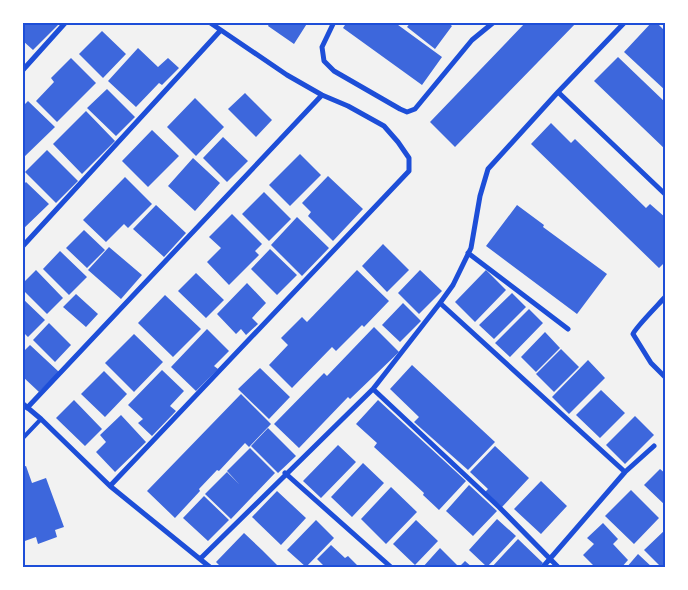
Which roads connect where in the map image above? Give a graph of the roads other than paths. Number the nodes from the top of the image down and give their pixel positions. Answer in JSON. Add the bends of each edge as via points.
{"nodes":[{"id":1,"x":66,"y":22,"type":"edge"},
{"id":2,"x":209,"y":22,"type":"edge"},
{"id":3,"x":334,"y":22,"type":"edge"},
{"id":4,"x":494,"y":22,"type":"edge"},
{"id":5,"x":624,"y":22,"type":"edge"},
{"id":6,"x":220,"y":31,"type":"junction"},
{"id":7,"x":22,"y":71,"type":"edge"},
{"id":8,"x":558,"y":92,"type":"junction"},
{"id":9,"x":322,"y":95,"type":"junction"},
{"id":10,"x":666,"y":194,"type":"edge"},
{"id":11,"x":22,"y":247,"type":"edge"},
{"id":12,"x":468,"y":253,"type":"junction"},
{"id":13,"x":666,"y":296,"type":"edge"},
{"id":14,"x":440,"y":303,"type":"junction"},
{"id":15,"x":568,"y":329,"type":"dead end"},
{"id":16,"x":666,"y":378,"type":"edge"},
{"id":17,"x":373,"y":389,"type":"junction"},
{"id":18,"x":25,"y":405,"type":"edge"},
{"id":19,"x":41,"y":418,"type":"junction"},
{"id":20,"x":22,"y":439,"type":"edge"},
{"id":21,"x":654,"y":446,"type":"dead end"},
{"id":22,"x":626,"y":472,"type":"junction"},
{"id":23,"x":285,"y":473,"type":"junction"},
{"id":24,"x":110,"y":486,"type":"junction"},
{"id":25,"x":201,"y":558,"type":"junction"},
{"id":26,"x":550,"y":559,"type":"junction"},
{"id":27,"x":211,"y":568,"type":"edge"},
{"id":28,"x":392,"y":568,"type":"edge"},
{"id":29,"x":542,"y":568,"type":"edge"},
{"id":30,"x":559,"y":568,"type":"edge"}],
"edges":[{"from":1,"to":7,"type":"street"},
{"from":2,"to":6,"type":"street"},
{"from":3,"to":4,"type":"street","via":[[322,47],[324,61],[334,71],[407,112],[415,109],[472,40]]},
{"from":5,"to":8,"type":"street"},
{"from":6,"to":9,"type":"street"},
{"from":6,"to":11,"type":"street"},
{"from":8,"to":10,"type":"street"},
{"from":8,"to":12,"type":"street","via":[[488,169]]},
{"from":9,"to":18,"type":"street"},
{"from":9,"to":24,"type":"street","via":[[384,126],[409,158],[410,170]]},
{"from":12,"to":14,"type":"street"},
{"from":12,"to":15,"type":"street"},
{"from":13,"to":16,"type":"street","via":[[634,330],[633,336],[651,363]]},
{"from":14,"to":17,"type":"street"},
{"from":14,"to":22,"type":"street"},
{"from":17,"to":23,"type":"street"},
{"from":17,"to":26,"type":"street"},
{"from":18,"to":19,"type":"street"},
{"from":19,"to":20,"type":"lane"},
{"from":19,"to":24,"type":"street"},
{"from":21,"to":22,"type":"street"},
{"from":22,"to":26,"type":"street"},
{"from":23,"to":25,"type":"street"},
{"from":23,"to":28,"type":"street"},
{"from":24,"to":25,"type":"street"},
{"from":25,"to":27,"type":"street"},
{"from":26,"to":29,"type":"street"},
{"from":26,"to":30,"type":"street"}]}
